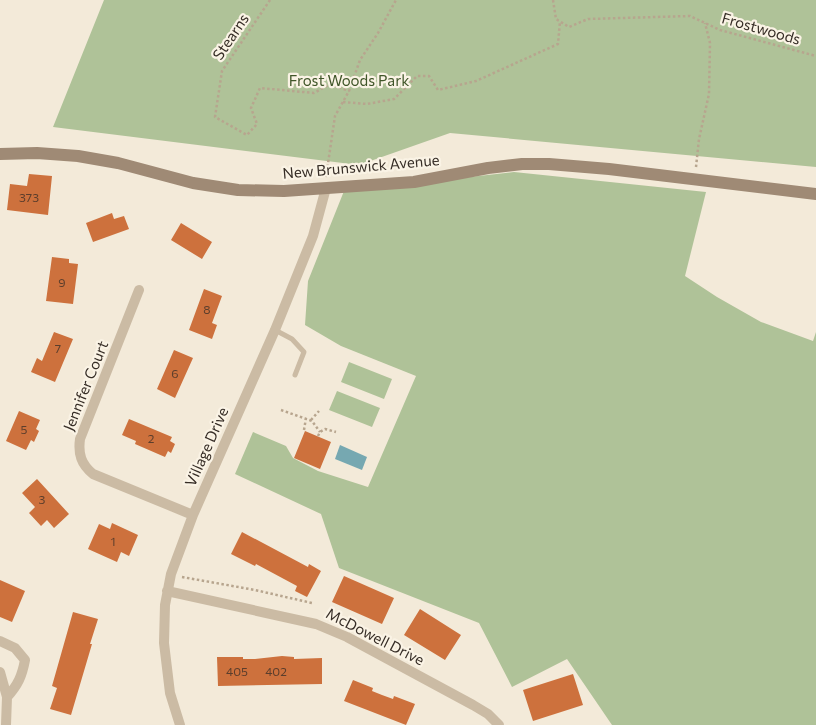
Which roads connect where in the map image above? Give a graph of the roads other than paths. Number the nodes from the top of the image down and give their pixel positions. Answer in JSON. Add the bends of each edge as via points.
{"nodes":[{"id":1,"x":0,"y":154,"type":"edge"},
{"id":2,"x":326,"y":188,"type":"junction"},
{"id":3,"x":816,"y":194,"type":"edge"},
{"id":4,"x":139,"y":290,"type":"dead end"},
{"id":5,"x":275,"y":330,"type":"junction"},
{"id":6,"x":295,"y":375,"type":"dead end"},
{"id":7,"x":193,"y":515,"type":"junction"},
{"id":8,"x":167,"y":591,"type":"junction"},
{"id":9,"x":0,"y":641,"type":"edge"},
{"id":10,"x":0,"y":672,"type":"edge"},
{"id":11,"x":7,"y":697,"type":"junction"},
{"id":12,"x":6,"y":725,"type":"edge"},
{"id":13,"x":180,"y":725,"type":"edge"},
{"id":14,"x":499,"y":725,"type":"edge"}],
"edges":[{"from":1,"to":2,"type":"street","name":"New Brunswick Avenue","via":[[78,156],[193,183],[238,190]]},
{"from":2,"to":3,"type":"street","name":"New Brunswick Avenue","via":[[414,182],[488,168],[550,164]]},
{"from":2,"to":5,"type":"street","name":"Village Drive","via":[[313,236]]},
{"from":4,"to":7,"type":"street","name":"Jennifer Court","via":[[80,439],[81,459],[93,474]]},
{"from":5,"to":6,"type":"lane","via":[[292,339],[304,352]]},
{"from":5,"to":7,"type":"street","name":"Village Drive"},
{"from":7,"to":8,"type":"street","name":"Village Drive"},
{"from":8,"to":13,"type":"street","name":"Village Drive","via":[[163,623],[165,659],[170,693]]},
{"from":8,"to":14,"type":"street","name":"McDowell Drive","via":[[316,624],[347,637],[473,705]]},
{"from":9,"to":11,"type":"street","via":[[15,648],[25,660],[23,675]]},
{"from":10,"to":11,"type":"street"},
{"from":11,"to":12,"type":"street"}]}
